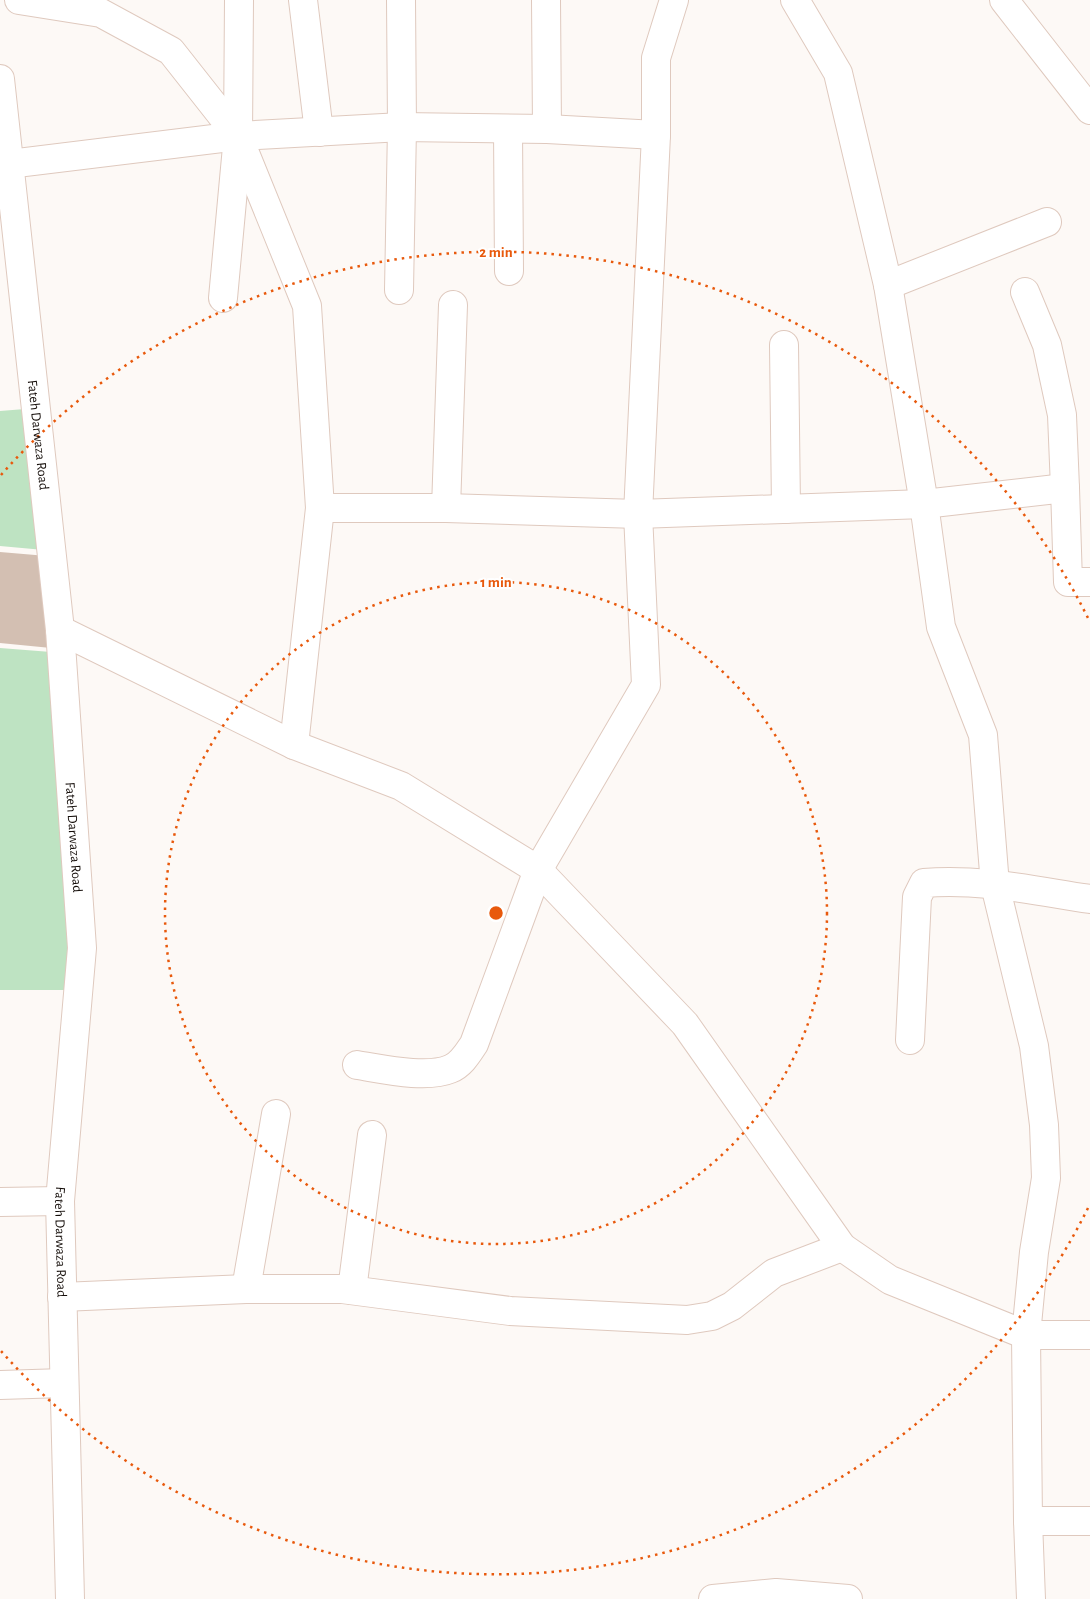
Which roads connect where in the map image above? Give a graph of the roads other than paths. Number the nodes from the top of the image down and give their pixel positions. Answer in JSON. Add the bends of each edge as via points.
{"nodes":[{"id":1,"x":20,"y":0,"type":"edge"},
{"id":2,"x":239,"y":0,"type":"edge"},
{"id":3,"x":303,"y":0,"type":"edge"},
{"id":4,"x":401,"y":0,"type":"edge"},
{"id":5,"x":546,"y":0,"type":"edge"},
{"id":6,"x":674,"y":0,"type":"edge"},
{"id":7,"x":795,"y":0,"type":"edge"},
{"id":8,"x":1004,"y":0,"type":"edge"},
{"id":9,"x":0,"y":80,"type":"edge"},
{"id":10,"x":1088,"y":99,"type":"edge"},
{"id":11,"x":402,"y":127,"type":"junction"},
{"id":12,"x":508,"y":129,"type":"junction"},
{"id":13,"x":548,"y":129,"type":"junction"},
{"id":14,"x":320,"y":132,"type":"junction"},
{"id":15,"x":656,"y":135,"type":"junction"},
{"id":16,"x":238,"y":136,"type":"junction"},
{"id":17,"x":4,"y":164,"type":"edge"},
{"id":18,"x":1047,"y":222,"type":"dead end"},
{"id":19,"x":509,"y":272,"type":"dead end"},
{"id":20,"x":888,"y":285,"type":"junction"},
{"id":21,"x":399,"y":290,"type":"dead end"},
{"id":22,"x":1025,"y":292,"type":"dead end"},
{"id":23,"x":223,"y":298,"type":"dead end"},
{"id":24,"x":454,"y":305,"type":"dead end"},
{"id":25,"x":784,"y":345,"type":"dead end"},
{"id":26,"x":1065,"y":488,"type":"junction"},
{"id":27,"x":924,"y":504,"type":"junction"},
{"id":28,"x":320,"y":508,"type":"junction"},
{"id":29,"x":446,"y":508,"type":"junction"},
{"id":30,"x":786,"y":509,"type":"junction"},
{"id":31,"x":638,"y":514,"type":"junction"},
{"id":32,"x":1090,"y":582,"type":"edge"},
{"id":33,"x":60,"y":630,"type":"junction"},
{"id":34,"x":294,"y":745,"type":"junction"},
{"id":35,"x":538,"y":870,"type":"junction"},
{"id":36,"x":995,"y":885,"type":"junction"},
{"id":37,"x":1090,"y":899,"type":"edge"},
{"id":38,"x":910,"y":1040,"type":"dead end"},
{"id":39,"x":357,"y":1065,"type":"dead end"},
{"id":40,"x":276,"y":1114,"type":"dead end"},
{"id":41,"x":372,"y":1135,"type":"dead end"},
{"id":42,"x":60,"y":1201,"type":"junction"},
{"id":43,"x":0,"y":1202,"type":"edge"},
{"id":44,"x":842,"y":1247,"type":"junction"},
{"id":45,"x":246,"y":1289,"type":"junction"},
{"id":46,"x":352,"y":1290,"type":"junction"},
{"id":47,"x":62,"y":1297,"type":"junction"},
{"id":48,"x":1026,"y":1335,"type":"junction"},
{"id":49,"x":1090,"y":1335,"type":"edge"},
{"id":50,"x":64,"y":1383,"type":"junction"},
{"id":51,"x":0,"y":1385,"type":"edge"},
{"id":52,"x":1028,"y":1521,"type":"junction"},
{"id":53,"x":1090,"y":1521,"type":"edge"},
{"id":54,"x":70,"y":1599,"type":"edge"},
{"id":55,"x":713,"y":1599,"type":"edge"},
{"id":56,"x":848,"y":1599,"type":"edge"},
{"id":57,"x":1031,"y":1599,"type":"edge"}],
"edges":[{"from":1,"to":16,"type":"street","via":[[101,13],[171,51]]},
{"from":2,"to":16,"type":"street"},
{"from":3,"to":14,"type":"street"},
{"from":4,"to":11,"type":"street"},
{"from":5,"to":13,"type":"street"},
{"from":6,"to":15,"type":"street","via":[[656,58]]},
{"from":7,"to":20,"type":"street","via":[[838,73]]},
{"from":8,"to":10,"type":"street"},
{"from":9,"to":17,"type":"street","name":"Fateh Darwaza Road"},
{"from":11,"to":12,"type":"street"},
{"from":11,"to":14,"type":"street"},
{"from":11,"to":21,"type":"street"},
{"from":12,"to":13,"type":"street"},
{"from":12,"to":19,"type":"street"},
{"from":13,"to":15,"type":"street"},
{"from":14,"to":16,"type":"street"},
{"from":15,"to":31,"type":"street"},
{"from":16,"to":17,"type":"street"},
{"from":16,"to":23,"type":"street"},
{"from":16,"to":28,"type":"street","via":[[307,306]]},
{"from":17,"to":33,"type":"street","name":"Fateh Darwaza Road"},
{"from":18,"to":20,"type":"street"},
{"from":20,"to":27,"type":"street"},
{"from":22,"to":26,"type":"street","via":[[1048,345],[1062,415]]},
{"from":24,"to":29,"type":"street"},
{"from":25,"to":30,"type":"street"},
{"from":26,"to":27,"type":"street"},
{"from":26,"to":32,"type":"street","via":[[1068,582]]},
{"from":27,"to":30,"type":"street"},
{"from":27,"to":36,"type":"street","via":[[941,627],[983,735]]},
{"from":28,"to":29,"type":"street"},
{"from":28,"to":34,"type":"street"},
{"from":29,"to":31,"type":"street"},
{"from":30,"to":31,"type":"street"},
{"from":31,"to":35,"type":"street","via":[[646,685]]},
{"from":33,"to":34,"type":"street"},
{"from":33,"to":42,"type":"street","name":"Fateh Darwaza Road","via":[[82,948]]},
{"from":34,"to":35,"type":"street","via":[[401,786]]},
{"from":35,"to":39,"type":"street","via":[[474,1044],[465,1057],[451,1069],[423,1074]]},
{"from":35,"to":44,"type":"street","via":[[685,1024]]},
{"from":36,"to":37,"type":"street"},
{"from":36,"to":38,"type":"street","via":[[942,881],[924,883],[916,897]]},
{"from":36,"to":48,"type":"street","via":[[1034,1046],[1044,1125],[1046,1178],[1034,1252]]},
{"from":40,"to":45,"type":"street"},
{"from":41,"to":46,"type":"street"},
{"from":42,"to":43,"type":"street"},
{"from":42,"to":47,"type":"street","name":"Fateh Darwaza Road"},
{"from":44,"to":46,"type":"street","via":[[774,1273],[732,1306],[712,1316],[687,1320],[510,1311]]},
{"from":44,"to":48,"type":"street","via":[[890,1280]]},
{"from":45,"to":46,"type":"street"},
{"from":45,"to":47,"type":"street"},
{"from":47,"to":50,"type":"street","name":"Fateh Darwaza Road"},
{"from":48,"to":49,"type":"street"},
{"from":48,"to":52,"type":"street"},
{"from":50,"to":51,"type":"street"},
{"from":50,"to":54,"type":"street","name":"Fateh Darwaza Road"},
{"from":52,"to":53,"type":"street"},
{"from":52,"to":57,"type":"street"},
{"from":55,"to":56,"type":"street","via":[[776,1593]]}]}
